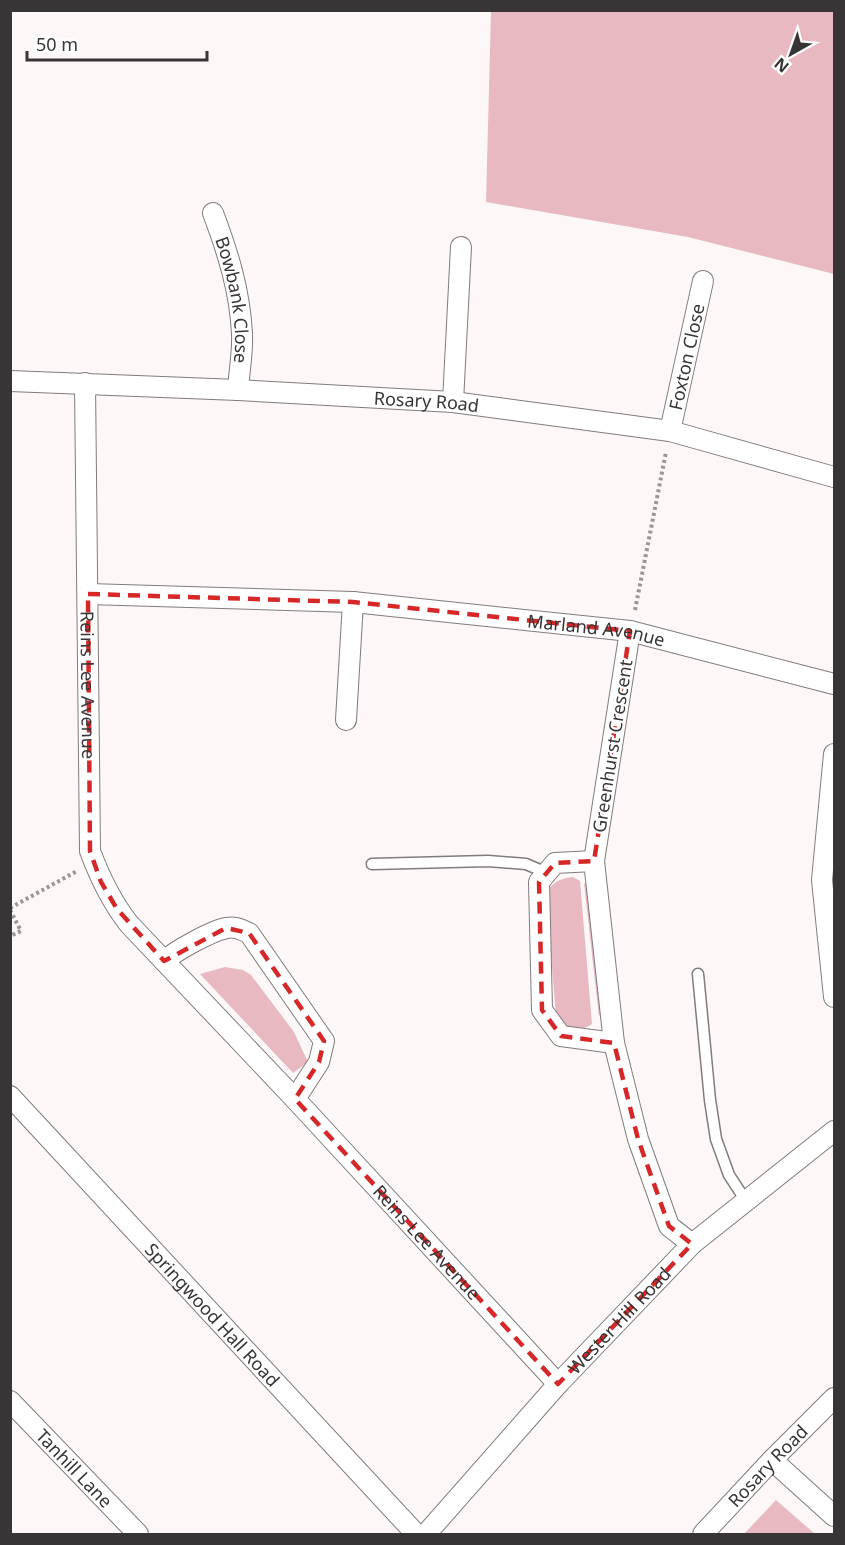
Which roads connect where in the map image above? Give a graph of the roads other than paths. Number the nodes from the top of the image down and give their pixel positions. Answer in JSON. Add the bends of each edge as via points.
{"nodes":[{"id":1,"x":213,"y":213,"type":"dead end"},
{"id":2,"x":461,"y":247,"type":"dead end"},
{"id":3,"x":704,"y":281,"type":"dead end"},
{"id":4,"x":10,"y":381,"type":"edge"},
{"id":5,"x":84,"y":383,"type":"junction"},
{"id":6,"x":238,"y":390,"type":"junction"},
{"id":7,"x":453,"y":402,"type":"junction"},
{"id":8,"x":670,"y":431,"type":"junction"},
{"id":9,"x":834,"y":477,"type":"edge"},
{"id":10,"x":88,"y":594,"type":"junction"},
{"id":11,"x":353,"y":602,"type":"junction"},
{"id":12,"x":630,"y":631,"type":"junction"},
{"id":13,"x":834,"y":684,"type":"edge"},
{"id":14,"x":346,"y":720,"type":"dead end"},
{"id":15,"x":834,"y":754,"type":"edge"},
{"id":16,"x":594,"y":861,"type":"junction"},
{"id":17,"x":372,"y":864,"type":"dead end"},
{"id":18,"x":547,"y":873,"type":"junction"},
{"id":19,"x":164,"y":961,"type":"junction"},
{"id":20,"x":698,"y":974,"type":"dead end"},
{"id":21,"x":834,"y":997,"type":"edge"},
{"id":22,"x":614,"y":1043,"type":"junction"},
{"id":23,"x":10,"y":1096,"type":"edge"},
{"id":24,"x":295,"y":1099,"type":"junction"},
{"id":25,"x":834,"y":1131,"type":"edge"},
{"id":26,"x":746,"y":1201,"type":"junction"},
{"id":27,"x":692,"y":1244,"type":"junction"},
{"id":28,"x":558,"y":1384,"type":"junction"},
{"id":29,"x":834,"y":1398,"type":"edge"},
{"id":30,"x":10,"y":1401,"type":"edge"},
{"id":31,"x":772,"y":1460,"type":"junction"},
{"id":32,"x":834,"y":1516,"type":"edge"},
{"id":33,"x":138,"y":1534,"type":"edge"},
{"id":34,"x":416,"y":1534,"type":"edge"},
{"id":35,"x":426,"y":1534,"type":"edge"},
{"id":36,"x":703,"y":1534,"type":"edge"}],
"edges":[{"from":1,"to":6,"type":"street","name":"Bowbank Close","via":[[237,285],[242,336]]},
{"from":2,"to":7,"type":"street"},
{"from":3,"to":8,"type":"street","name":"Foxton Close"},
{"from":4,"to":5,"type":"street","name":"Rosary Road"},
{"from":5,"to":6,"type":"street","name":"Rosary Road"},
{"from":5,"to":10,"type":"street","name":"Reins Lee Avenue"},
{"from":6,"to":7,"type":"street","name":"Rosary Road"},
{"from":7,"to":8,"type":"street","name":"Rosary Road"},
{"from":8,"to":9,"type":"street","name":"Rosary Road"},
{"from":10,"to":11,"type":"street","name":"Marland Avenue"},
{"from":10,"to":19,"type":"street","name":"Reins Lee Avenue","via":[[90,851],[101,882],[117,909]]},
{"from":11,"to":12,"type":"street","name":"Marland Avenue"},
{"from":11,"to":14,"type":"street"},
{"from":12,"to":13,"type":"street","name":"Marland Avenue"},
{"from":12,"to":16,"type":"street","name":"Greenhurst Crescent"},
{"from":15,"to":21,"type":"street","via":[[822,880]]},
{"from":16,"to":18,"type":"street","via":[[555,863]]},
{"from":16,"to":22,"type":"street","name":"Greenhurst Crescent"},
{"from":17,"to":18,"type":"lane","via":[[488,861],[526,864]]},
{"from":18,"to":22,"type":"street","via":[[539,882],[542,1010],[561,1036]]},
{"from":19,"to":24,"type":"street","name":"Reins Lee Avenue"},
{"from":19,"to":24,"type":"street","via":[[175,951],[226,928],[249,933],[324,1041],[319,1062]]},
{"from":20,"to":26,"type":"lane","via":[[716,1139],[729,1175]]},
{"from":22,"to":27,"type":"street","name":"Greenhurst Crescent","via":[[638,1139],[669,1226]]},
{"from":23,"to":34,"type":"street","name":"Springwood Hall Road"},
{"from":24,"to":28,"type":"street","name":"Reins Lee Avenue"},
{"from":25,"to":26,"type":"street","name":"Wester Hill Road"},
{"from":26,"to":27,"type":"street","name":"Wester Hill Road"},
{"from":27,"to":28,"type":"street","name":"Wester Hill Road"},
{"from":28,"to":35,"type":"street","name":"Wester Hill Road"},
{"from":29,"to":31,"type":"street","name":"Rosary Road"},
{"from":30,"to":33,"type":"street","name":"Tanhill Lane"},
{"from":31,"to":32,"type":"street"},
{"from":31,"to":36,"type":"street","name":"Rosary Road"}]}
